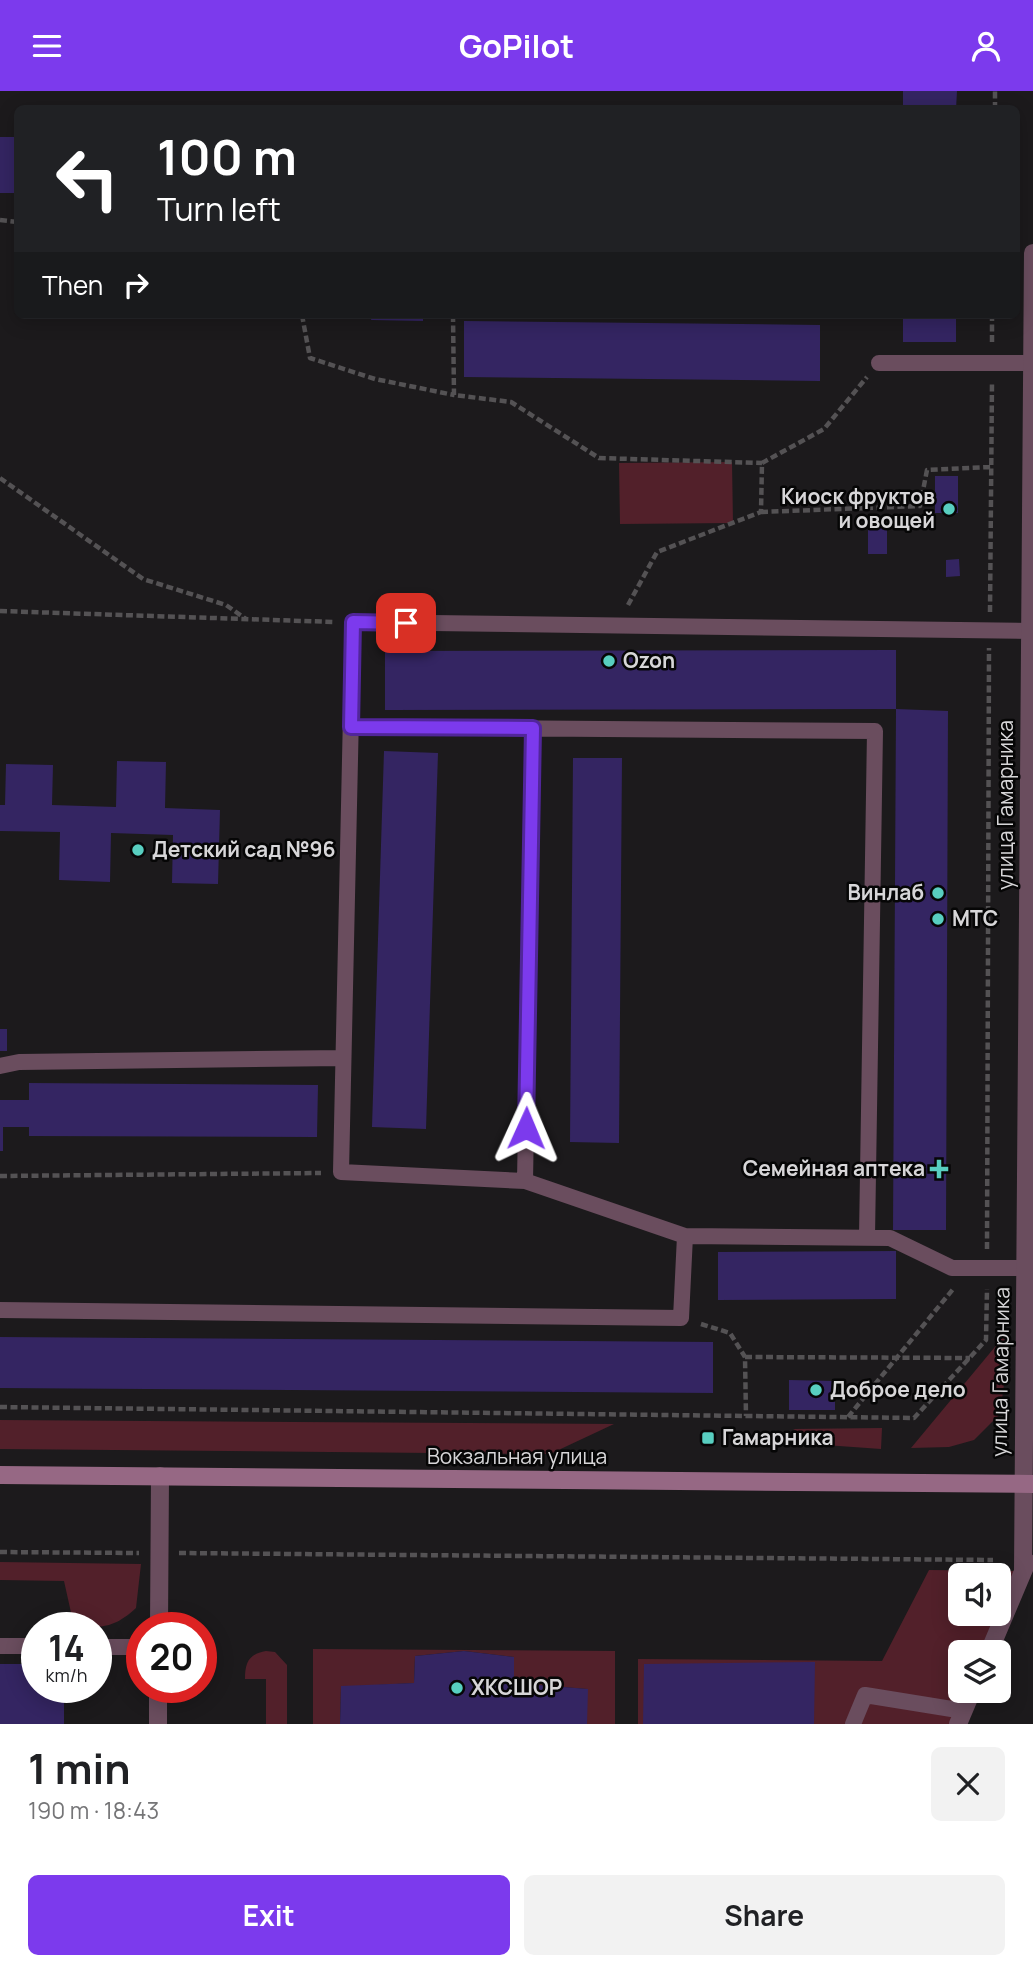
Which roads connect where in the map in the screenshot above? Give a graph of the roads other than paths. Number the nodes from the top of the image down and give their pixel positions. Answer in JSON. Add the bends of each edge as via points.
{"nodes":[{"id":1,"x":1033,"y":253,"type":"edge"},
{"id":2,"x":878,"y":363,"type":"road end"},
{"id":3,"x":1032,"y":363,"type":"edge"},
{"id":4,"x":1031,"y":626,"type":"edge"},
{"id":5,"x":1032,"y":671,"type":"edge"},
{"id":6,"x":351,"y":727,"type":"junction"},
{"id":7,"x":533,"y":728,"type":"junction"},
{"id":8,"x":344,"y":1058,"type":"junction"},
{"id":9,"x":0,"y":1066,"type":"edge"},
{"id":10,"x":525,"y":1181,"type":"junction"},
{"id":11,"x":685,"y":1236,"type":"junction"},
{"id":12,"x":867,"y":1237,"type":"junction"},
{"id":13,"x":1029,"y":1268,"type":"edge"},
{"id":14,"x":0,"y":1310,"type":"edge"},
{"id":15,"x":0,"y":1475,"type":"edge"},
{"id":16,"x":160,"y":1476,"type":"junction"},
{"id":17,"x":1028,"y":1484,"type":"edge"},
{"id":18,"x":1033,"y":1546,"type":"edge"},
{"id":19,"x":1023,"y":1571,"type":"junction"},
{"id":20,"x":159,"y":1612,"type":"edge"},
{"id":21,"x":994,"y":1640,"type":"edge"},
{"id":22,"x":0,"y":1646,"type":"edge"},
{"id":23,"x":21,"y":1646,"type":"edge"},
{"id":24,"x":158,"y":1703,"type":"edge"},
{"id":25,"x":961,"y":1718,"type":"edge"},
{"id":26,"x":158,"y":1724,"type":"edge"},
{"id":27,"x":853,"y":1724,"type":"edge"}],
"edges":[{"from":1,"to":3,"type":"street","name":"улица Гамарника"},
{"from":2,"to":3,"type":"lane"},
{"from":3,"to":4,"type":"street","name":"улица Гамарника"},
{"from":4,"to":5,"type":"street","name":"улица Гамарника"},
{"from":4,"to":6,"type":"lane","via":[[989,631],[353,622]]},
{"from":5,"to":13,"type":"street","name":"улица Гамарника"},
{"from":6,"to":7,"type":"lane"},
{"from":6,"to":8,"type":"lane"},
{"from":7,"to":10,"type":"lane"},
{"from":7,"to":12,"type":"lane","via":[[875,731]]},
{"from":8,"to":9,"type":"lane","via":[[19,1062]]},
{"from":8,"to":10,"type":"lane","via":[[341,1173]]},
{"from":10,"to":11,"type":"lane"},
{"from":11,"to":12,"type":"lane"},
{"from":11,"to":14,"type":"lane","via":[[681,1318]]},
{"from":12,"to":13,"type":"lane","via":[[890,1238],[952,1268]]},
{"from":13,"to":17,"type":"street","name":"улица Гамарника"},
{"from":15,"to":16,"type":"main road","name":"Вокзальная улица"},
{"from":16,"to":17,"type":"main road","name":"Вокзальная улица"},
{"from":16,"to":20,"type":"street"},
{"from":17,"to":19,"type":"street","name":"улица Гамарника"},
{"from":18,"to":19,"type":"street"},
{"from":19,"to":21,"type":"street"},
{"from":22,"to":23,"type":"lane"},
{"from":24,"to":26,"type":"street"},
{"from":25,"to":27,"type":"lane","via":[[865,1695]]}]}
